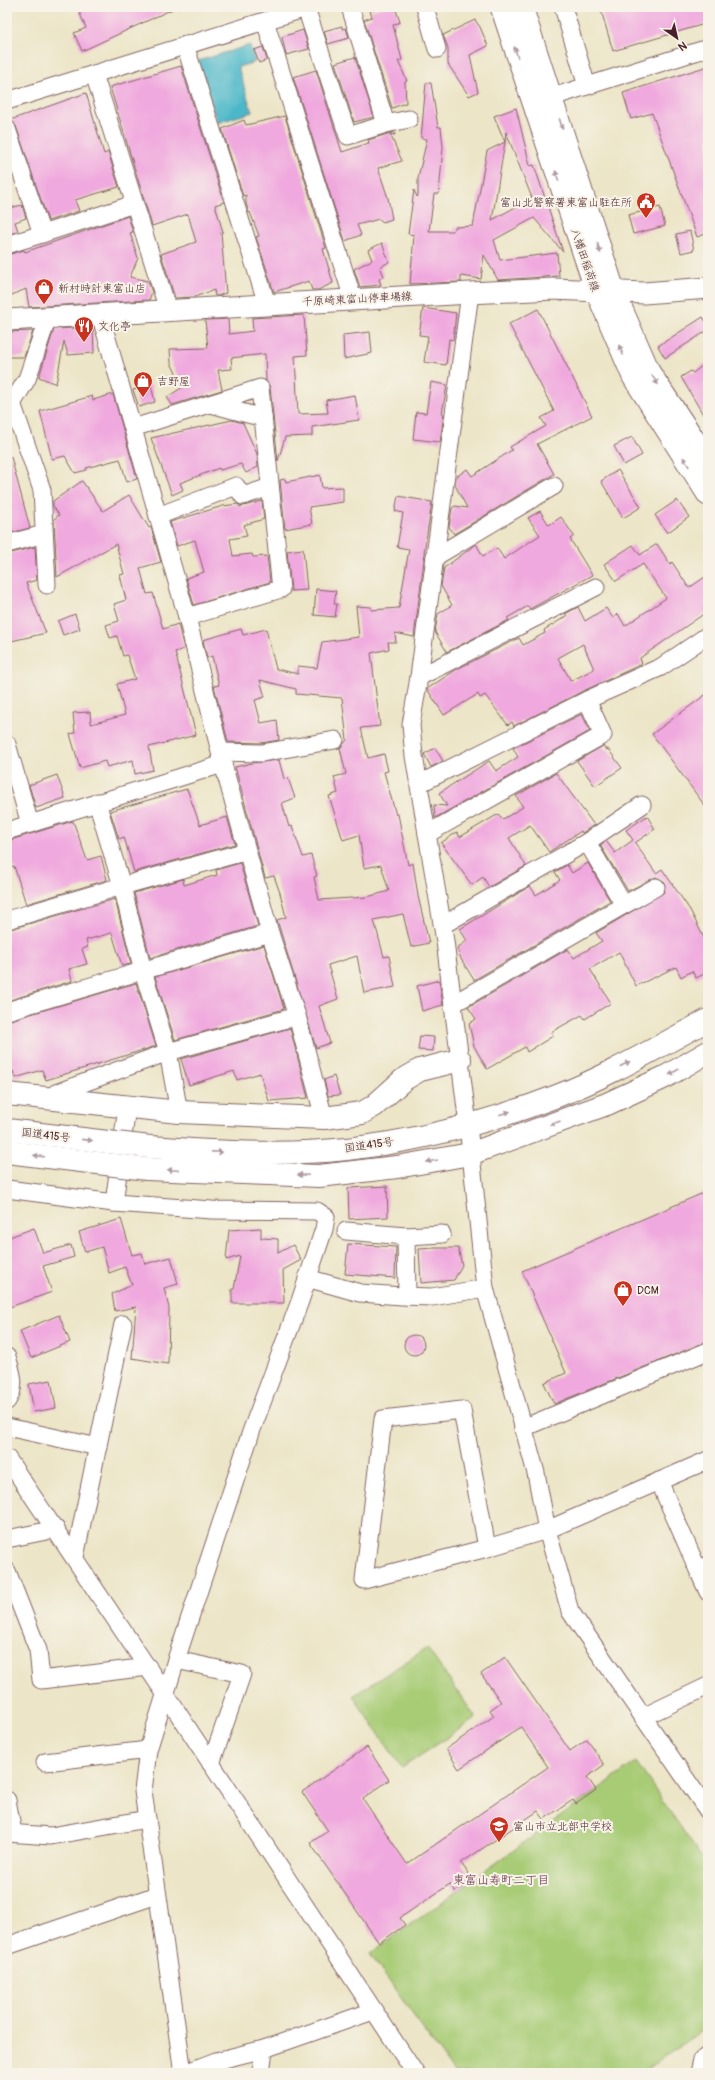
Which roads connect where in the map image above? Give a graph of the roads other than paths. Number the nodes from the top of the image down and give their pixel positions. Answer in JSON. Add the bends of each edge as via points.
{"nodes":[{"id":1,"x":350,"y":7,"type":"edge"},
{"id":2,"x":425,"y":7,"type":"edge"},
{"id":3,"x":501,"y":7,"type":"edge"},
{"id":4,"x":522,"y":7,"type":"edge"},
{"id":5,"x":563,"y":7,"type":"edge"},
{"id":6,"x":308,"y":8,"type":"edge"},
{"id":7,"x":265,"y":21,"type":"junction"},
{"id":8,"x":185,"y":46,"type":"junction"},
{"id":9,"x":708,"y":48,"type":"edge"},
{"id":10,"x":437,"y":49,"type":"dead end"},
{"id":11,"x":94,"y":74,"type":"junction"},
{"id":12,"x":588,"y":86,"type":"junction"},
{"id":13,"x":552,"y":96,"type":"junction"},
{"id":14,"x":7,"y":101,"type":"edge"},
{"id":15,"x":533,"y":104,"type":"junction"},
{"id":16,"x":409,"y":119,"type":"dead end"},
{"id":17,"x":386,"y":124,"type":"junction"},
{"id":18,"x":7,"y":129,"type":"edge"},
{"id":19,"x":134,"y":204,"type":"junction"},
{"id":20,"x":42,"y":234,"type":"junction"},
{"id":21,"x":7,"y":245,"type":"edge"},
{"id":22,"x":708,"y":288,"type":"edge"},
{"id":23,"x":605,"y":292,"type":"junction"},
{"id":24,"x":470,"y":293,"type":"junction"},
{"id":25,"x":353,"y":300,"type":"junction"},
{"id":26,"x":267,"y":304,"type":"junction"},
{"id":27,"x":168,"y":310,"type":"junction"},
{"id":28,"x":100,"y":314,"type":"junction"},
{"id":29,"x":48,"y":318,"type":"junction"},
{"id":30,"x":7,"y":320,"type":"edge"},
{"id":31,"x":211,"y":404,"type":"junction"},
{"id":32,"x":10,"y":408,"type":"edge"},
{"id":33,"x":263,"y":418,"type":"junction"},
{"id":34,"x":133,"y":428,"type":"junction"},
{"id":35,"x":708,"y":460,"type":"edge"},
{"id":36,"x":554,"y":486,"type":"dead end"},
{"id":37,"x":270,"y":487,"type":"junction"},
{"id":38,"x":708,"y":495,"type":"edge"},
{"id":39,"x":158,"y":516,"type":"junction"},
{"id":40,"x":44,"y":534,"type":"junction"},
{"id":41,"x":7,"y":544,"type":"edge"},
{"id":42,"x":435,"y":557,"type":"junction"},
{"id":43,"x":47,"y":585,"type":"dead end"},
{"id":44,"x":596,"y":587,"type":"dead end"},
{"id":45,"x":187,"y":617,"type":"junction"},
{"id":46,"x":708,"y":635,"type":"edge"},
{"id":47,"x":419,"y":677,"type":"junction"},
{"id":48,"x":587,"y":700,"type":"junction"},
{"id":49,"x":335,"y":740,"type":"dead end"},
{"id":50,"x":7,"y":744,"type":"edge"},
{"id":51,"x":222,"y":758,"type":"junction"},
{"id":52,"x":419,"y":784,"type":"junction"},
{"id":53,"x":97,"y":802,"type":"junction"},
{"id":54,"x":642,"y":805,"type":"dead end"},
{"id":55,"x":30,"y":824,"type":"junction"},
{"id":56,"x":7,"y":831,"type":"edge"},
{"id":57,"x":427,"y":834,"type":"junction"},
{"id":58,"x":587,"y":842,"type":"junction"},
{"id":59,"x":247,"y":851,"type":"junction"},
{"id":60,"x":122,"y":886,"type":"junction"},
{"id":61,"x":656,"y":887,"type":"dead end"},
{"id":62,"x":624,"y":905,"type":"junction"},
{"id":63,"x":7,"y":920,"type":"edge"},
{"id":64,"x":443,"y":925,"type":"junction"},
{"id":65,"x":270,"y":933,"type":"junction"},
{"id":66,"x":143,"y":971,"type":"junction"},
{"id":67,"x":453,"y":1004,"type":"junction"},
{"id":68,"x":7,"y":1011,"type":"edge"},
{"id":69,"x":297,"y":1016,"type":"junction"},
{"id":70,"x":708,"y":1020,"type":"edge"},
{"id":71,"x":168,"y":1052,"type":"junction"},
{"id":72,"x":708,"y":1052,"type":"edge"},
{"id":73,"x":460,"y":1060,"type":"junction"},
{"id":74,"x":7,"y":1094,"type":"edge"},
{"id":75,"x":50,"y":1098,"type":"junction"},
{"id":76,"x":127,"y":1106,"type":"junction"},
{"id":77,"x":179,"y":1112,"type":"junction"},
{"id":78,"x":324,"y":1118,"type":"junction"},
{"id":79,"x":468,"y":1125,"type":"junction"},
{"id":80,"x":7,"y":1130,"type":"edge"},
{"id":81,"x":7,"y":1152,"type":"edge"},
{"id":82,"x":470,"y":1154,"type":"junction"},
{"id":83,"x":7,"y":1189,"type":"edge"},
{"id":84,"x":114,"y":1203,"type":"junction"},
{"id":85,"x":346,"y":1232,"type":"dead end"},
{"id":86,"x":442,"y":1234,"type":"dead end"},
{"id":87,"x":406,"y":1236,"type":"junction"},
{"id":88,"x":307,"y":1278,"type":"junction"},
{"id":89,"x":485,"y":1288,"type":"junction"},
{"id":90,"x":408,"y":1296,"type":"junction"},
{"id":91,"x":123,"y":1324,"type":"dead end"},
{"id":92,"x":708,"y":1351,"type":"edge"},
{"id":93,"x":7,"y":1357,"type":"edge"},
{"id":94,"x":7,"y":1401,"type":"edge"},
{"id":95,"x":7,"y":1427,"type":"edge"},
{"id":96,"x":523,"y":1428,"type":"junction"},
{"id":97,"x":98,"y":1447,"type":"junction"},
{"id":98,"x":7,"y":1458,"type":"edge"},
{"id":99,"x":708,"y":1460,"type":"edge"},
{"id":100,"x":658,"y":1481,"type":"junction"},
{"id":101,"x":56,"y":1530,"type":"junction"},
{"id":102,"x":547,"y":1530,"type":"junction"},
{"id":103,"x":7,"y":1539,"type":"edge"},
{"id":104,"x":487,"y":1548,"type":"junction"},
{"id":105,"x":75,"y":1557,"type":"junction"},
{"id":106,"x":703,"y":1568,"type":"edge"},
{"id":107,"x":7,"y":1571,"type":"edge"},
{"id":108,"x":708,"y":1592,"type":"edge"},
{"id":109,"x":176,"y":1660,"type":"junction"},
{"id":110,"x":148,"y":1667,"type":"junction"},
{"id":111,"x":708,"y":1686,"type":"edge"},
{"id":112,"x":166,"y":1695,"type":"junction"},
{"id":113,"x":643,"y":1717,"type":"junction"},
{"id":114,"x":148,"y":1750,"type":"junction"},
{"id":115,"x":45,"y":1762,"type":"dead end"},
{"id":116,"x":211,"y":1764,"type":"junction"},
{"id":117,"x":703,"y":1794,"type":"edge"},
{"id":118,"x":7,"y":1800,"type":"edge"},
{"id":119,"x":708,"y":1811,"type":"edge"},
{"id":120,"x":147,"y":1819,"type":"junction"},
{"id":121,"x":10,"y":1833,"type":"edge"},
{"id":122,"x":157,"y":1895,"type":"junction"},
{"id":123,"x":7,"y":1946,"type":"edge"},
{"id":124,"x":373,"y":2011,"type":"junction"},
{"id":125,"x":264,"y":2049,"type":"junction"},
{"id":126,"x":708,"y":2055,"type":"edge"},
{"id":127,"x":184,"y":2073,"type":"edge"},
{"id":128,"x":261,"y":2073,"type":"edge"},
{"id":129,"x":415,"y":2073,"type":"edge"},
{"id":130,"x":699,"y":2073,"type":"edge"}],
"edges":[{"from":1,"to":17,"type":"street"},
{"from":2,"to":10,"type":"street"},
{"from":15,"to":3,"type":"main road","name":"八幡田稲荷線","one_way":true},
{"from":4,"to":13,"type":"main road","name":"八幡田稲荷線"},
{"from":5,"to":12,"type":"street"},
{"from":6,"to":7,"type":"street"},
{"from":6,"to":17,"type":"street","via":[[348,136]]},
{"from":7,"to":8,"type":"street"},
{"from":7,"to":25,"type":"street"},
{"from":8,"to":11,"type":"street"},
{"from":8,"to":26,"type":"street"},
{"from":9,"to":12,"type":"street"},
{"from":11,"to":14,"type":"street"},
{"from":11,"to":19,"type":"street"},
{"from":12,"to":13,"type":"street"},
{"from":13,"to":15,"type":"street"},
{"from":13,"to":23,"type":"main road","name":"八幡田稲荷線","one_way":true},
{"from":23,"to":15,"type":"main road","name":"八幡田稲荷線","one_way":true},
{"from":16,"to":17,"type":"street"},
{"from":18,"to":20,"type":"street"},
{"from":19,"to":20,"type":"street"},
{"from":19,"to":27,"type":"street"},
{"from":20,"to":21,"type":"street"},
{"from":22,"to":23,"type":"main road","name":"千原崎東富山停車場線","via":[[644,293]]},
{"from":23,"to":24,"type":"main road","name":"千原崎東富山停車場線","via":[[554,289]]},
{"from":23,"to":35,"type":"main road","name":"八幡田稲荷線","one_way":true,"via":[[650,373]]},
{"from":38,"to":23,"type":"main road","name":"八幡田稲荷線","one_way":true,"via":[[633,377]]},
{"from":24,"to":25,"type":"main road","name":"千原崎東富山停車場線"},
{"from":24,"to":42,"type":"street"},
{"from":25,"to":26,"type":"main road","name":"千原崎東富山停車場線"},
{"from":26,"to":27,"type":"main road","name":"千原崎東富山停車場線"},
{"from":27,"to":28,"type":"main road","name":"千原崎東富山停車場線"},
{"from":28,"to":29,"type":"main road","name":"千原崎東富山停車場線"},
{"from":28,"to":34,"type":"street"},
{"from":29,"to":30,"type":"main road","name":"千原崎東富山停車場線"},
{"from":29,"to":32,"type":"street","via":[[27,379]]},
{"from":31,"to":33,"type":"street"},
{"from":31,"to":33,"type":"street","via":[[260,388]]},
{"from":31,"to":34,"type":"street"},
{"from":32,"to":40,"type":"street","via":[[42,490]]},
{"from":33,"to":37,"type":"street"},
{"from":34,"to":39,"type":"street"},
{"from":36,"to":42,"type":"street"},
{"from":37,"to":39,"type":"street","via":[[243,496],[236,486]]},
{"from":37,"to":45,"type":"street","via":[[280,588]]},
{"from":39,"to":45,"type":"street"},
{"from":40,"to":41,"type":"street"},
{"from":40,"to":43,"type":"street"},
{"from":42,"to":47,"type":"street"},
{"from":44,"to":47,"type":"street"},
{"from":45,"to":51,"type":"street"},
{"from":46,"to":48,"type":"street","via":[[661,667]]},
{"from":47,"to":52,"type":"street","via":[[411,724]]},
{"from":48,"to":52,"type":"street"},
{"from":48,"to":57,"type":"street","via":[[603,735]]},
{"from":49,"to":51,"type":"street"},
{"from":50,"to":55,"type":"street"},
{"from":51,"to":53,"type":"street"},
{"from":51,"to":59,"type":"street"},
{"from":52,"to":57,"type":"street"},
{"from":53,"to":55,"type":"street"},
{"from":53,"to":60,"type":"street"},
{"from":54,"to":58,"type":"street"},
{"from":55,"to":56,"type":"street"},
{"from":57,"to":64,"type":"street"},
{"from":58,"to":62,"type":"street"},
{"from":58,"to":64,"type":"street"},
{"from":59,"to":60,"type":"street"},
{"from":59,"to":65,"type":"street"},
{"from":60,"to":63,"type":"street"},
{"from":60,"to":66,"type":"street"},
{"from":61,"to":62,"type":"street"},
{"from":62,"to":67,"type":"street"},
{"from":64,"to":67,"type":"street"},
{"from":65,"to":66,"type":"street"},
{"from":65,"to":69,"type":"street"},
{"from":66,"to":68,"type":"street"},
{"from":66,"to":71,"type":"street"},
{"from":67,"to":73,"type":"street"},
{"from":69,"to":71,"type":"street"},
{"from":69,"to":78,"type":"street"},
{"from":79,"to":70,"type":"highway","name":"国道415号","one_way":true,"via":[[558,1096]]},
{"from":71,"to":75,"type":"street","via":[[56,1093]]},
{"from":71,"to":77,"type":"street"},
{"from":72,"to":82,"type":"highway","name":"国道415号","one_way":true,"via":[[665,1077],[607,1104]]},
{"from":73,"to":78,"type":"highway","via":[[420,1070],[403,1080],[374,1106],[362,1113]]},
{"from":73,"to":79,"type":"street"},
{"from":74,"to":75,"type":"highway"},
{"from":75,"to":76,"type":"highway"},
{"from":76,"to":77,"type":"highway"},
{"from":76,"to":84,"type":"street"},
{"from":77,"to":78,"type":"highway"},
{"from":80,"to":79,"type":"highway","name":"国道415号","one_way":true,"bridge":true,"via":[[150,1147],[218,1152],[345,1149],[394,1142]]},
{"from":79,"to":82,"type":"street"},
{"from":82,"to":81,"type":"highway","name":"国道415号","one_way":true,"bridge":true,"via":[[397,1167],[319,1176],[147,1169]]},
{"from":82,"to":89,"type":"street"},
{"from":83,"to":84,"type":"street"},
{"from":84,"to":88,"type":"street","via":[[212,1210],[317,1211],[326,1217]]},
{"from":85,"to":87,"type":"street"},
{"from":86,"to":87,"type":"street"},
{"from":87,"to":90,"type":"street"},
{"from":88,"to":90,"type":"street","via":[[360,1293]]},
{"from":88,"to":109,"type":"street","via":[[251,1432]]},
{"from":89,"to":90,"type":"street","via":[[432,1297]]},
{"from":89,"to":96,"type":"street"},
{"from":91,"to":97,"type":"street"},
{"from":92,"to":96,"type":"street"},
{"from":93,"to":94,"type":"street","via":[[14,1377],[13,1392]]},
{"from":95,"to":97,"type":"street"},
{"from":96,"to":102,"type":"street","via":[[536,1473]]},
{"from":97,"to":105,"type":"street"},
{"from":98,"to":101,"type":"street"},
{"from":99,"to":100,"type":"street"},
{"from":100,"to":102,"type":"street"},
{"from":100,"to":106,"type":"street"},
{"from":101,"to":103,"type":"street"},
{"from":101,"to":105,"type":"street"},
{"from":102,"to":104,"type":"street"},
{"from":102,"to":113,"type":"street","via":[[570,1611]]},
{"from":104,"to":104,"type":"street","via":[[364,1580],[383,1419],[462,1410]]},
{"from":105,"to":110,"type":"street"},
{"from":106,"to":108,"type":"street"},
{"from":107,"to":110,"type":"street","via":[[38,1650],[41,1680]]},
{"from":109,"to":112,"type":"street"},
{"from":109,"to":116,"type":"street","via":[[242,1674]]},
{"from":110,"to":112,"type":"street"},
{"from":111,"to":113,"type":"street"},
{"from":112,"to":114,"type":"street"},
{"from":112,"to":116,"type":"street"},
{"from":113,"to":117,"type":"street"},
{"from":114,"to":115,"type":"street"},
{"from":114,"to":120,"type":"street","via":[[143,1791]]},
{"from":116,"to":124,"type":"street"},
{"from":117,"to":119,"type":"street"},
{"from":118,"to":121,"type":"street"},
{"from":120,"to":121,"type":"street","via":[[51,1836]]},
{"from":120,"to":122,"type":"street"},
{"from":122,"to":123,"type":"street"},
{"from":122,"to":127,"type":"street"},
{"from":124,"to":125,"type":"street"},
{"from":124,"to":129,"type":"street"},
{"from":125,"to":127,"type":"street","via":[[216,2061]]},
{"from":125,"to":128,"type":"street"},
{"from":126,"to":130,"type":"street","via":[[702,2060]]}]}
